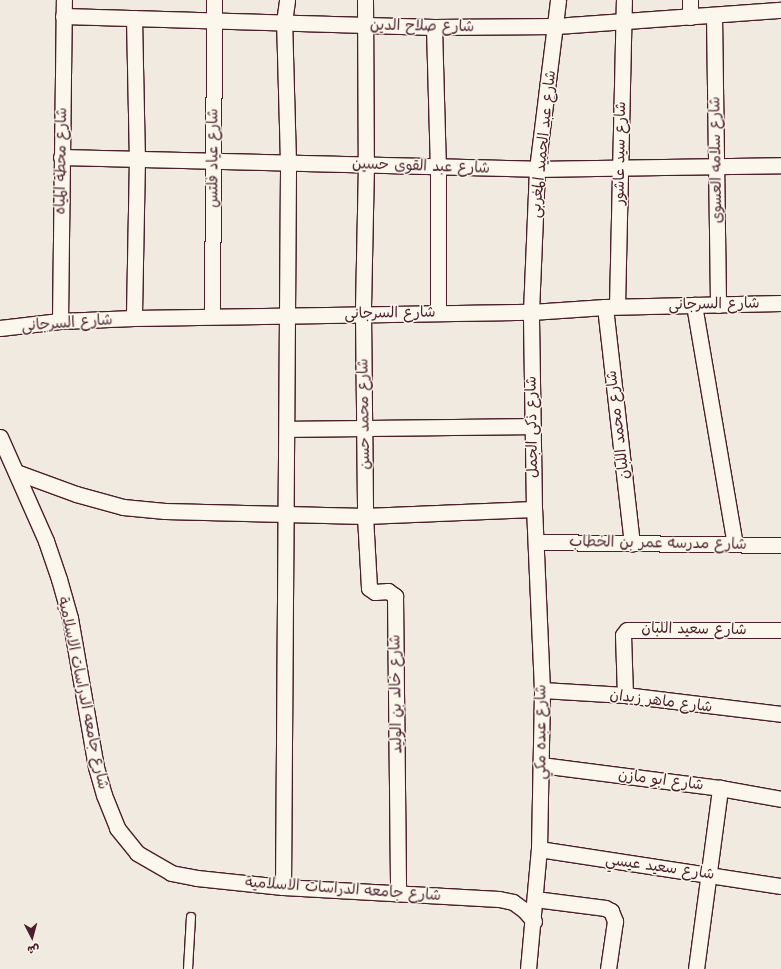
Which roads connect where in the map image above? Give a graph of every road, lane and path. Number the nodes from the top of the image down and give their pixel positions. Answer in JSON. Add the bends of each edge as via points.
{"nodes":[{"id":1,"x":64,"y":0,"type":"edge"},
{"id":2,"x":214,"y":0,"type":"edge"},
{"id":3,"x":287,"y":0,"type":"edge"},
{"id":4,"x":365,"y":0,"type":"edge"},
{"id":5,"x":558,"y":0,"type":"edge"},
{"id":6,"x":624,"y":0,"type":"edge"},
{"id":7,"x":690,"y":0,"type":"edge"},
{"id":8,"x":781,"y":10,"type":"edge"},
{"id":9,"x":714,"y":15,"type":"junction"},
{"id":10,"x":63,"y":16,"type":"junction"},
{"id":11,"x":690,"y":17,"type":"junction"},
{"id":12,"x":134,"y":18,"type":"junction"},
{"id":13,"x":214,"y":19,"type":"junction"},
{"id":14,"x":622,"y":21,"type":"junction"},
{"id":15,"x":284,"y":22,"type":"junction"},
{"id":16,"x":364,"y":25,"type":"junction"},
{"id":17,"x":556,"y":26,"type":"junction"},
{"id":18,"x":434,"y":27,"type":"junction"},
{"id":19,"x":61,"y":157,"type":"junction"},
{"id":20,"x":136,"y":158,"type":"junction"},
{"id":21,"x":213,"y":160,"type":"junction"},
{"id":22,"x":288,"y":162,"type":"junction"},
{"id":23,"x":366,"y":164,"type":"junction"},
{"id":24,"x":781,"y":165,"type":"edge"},
{"id":25,"x":438,"y":166,"type":"junction"},
{"id":26,"x":716,"y":167,"type":"junction"},
{"id":27,"x":537,"y":169,"type":"junction"},
{"id":28,"x":619,"y":169,"type":"junction"},
{"id":29,"x":781,"y":303,"type":"edge"},
{"id":30,"x":694,"y":305,"type":"junction"},
{"id":31,"x":718,"y":305,"type":"junction"},
{"id":32,"x":611,"y":307,"type":"junction"},
{"id":33,"x":438,"y":312,"type":"junction"},
{"id":34,"x":531,"y":312,"type":"junction"},
{"id":35,"x":362,"y":313,"type":"junction"},
{"id":36,"x":288,"y":315,"type":"junction"},
{"id":37,"x":212,"y":316,"type":"junction"},
{"id":38,"x":134,"y":318,"type":"junction"},
{"id":39,"x":60,"y":322,"type":"junction"},
{"id":40,"x":0,"y":328,"type":"edge"},
{"id":41,"x":532,"y":426,"type":"junction"},
{"id":42,"x":364,"y":428,"type":"junction"},
{"id":43,"x":287,"y":429,"type":"junction"},
{"id":44,"x":0,"y":437,"type":"edge"},
{"id":45,"x":16,"y":472,"type":"junction"},
{"id":46,"x":534,"y":509,"type":"junction"},
{"id":47,"x":286,"y":515,"type":"junction"},
{"id":48,"x":365,"y":516,"type":"junction"},
{"id":49,"x":536,"y":542,"type":"junction"},
{"id":50,"x":632,"y":543,"type":"junction"},
{"id":51,"x":735,"y":544,"type":"junction"},
{"id":52,"x":781,"y":545,"type":"edge"},
{"id":53,"x":781,"y":630,"type":"edge"},
{"id":54,"x":542,"y":690,"type":"junction"},
{"id":55,"x":626,"y":695,"type":"junction"},
{"id":56,"x":781,"y":714,"type":"edge"},
{"id":57,"x":541,"y":765,"type":"junction"},
{"id":58,"x":720,"y":788,"type":"junction"},
{"id":59,"x":781,"y":799,"type":"edge"},
{"id":60,"x":539,"y":849,"type":"junction"},
{"id":61,"x":708,"y":874,"type":"junction"},
{"id":62,"x":283,"y":886,"type":"junction"},
{"id":63,"x":781,"y":886,"type":"edge"},
{"id":64,"x":398,"y":893,"type":"junction"},
{"id":65,"x":535,"y":899,"type":"junction"},
{"id":66,"x":191,"y":918,"type":"dead end"},
{"id":67,"x":534,"y":920,"type":"junction"},
{"id":68,"x":188,"y":969,"type":"edge"},
{"id":69,"x":528,"y":969,"type":"edge"},
{"id":70,"x":608,"y":969,"type":"edge"},
{"id":71,"x":696,"y":969,"type":"edge"}],
"edges":[{"from":1,"to":10,"type":"street","name":"شارع محطة المياه"},
{"from":2,"to":13,"type":"street","name":"شارع عياد فلتس"},
{"from":3,"to":15,"type":"street"},
{"from":4,"to":16,"type":"street","name":"شارع محمد حسن"},
{"from":5,"to":17,"type":"street","name":"شارع عبد الحميد المغربى"},
{"from":6,"to":14,"type":"street","name":"شارع سيد عاشور"},
{"from":7,"to":11,"type":"street"},
{"from":8,"to":9,"type":"street","name":"شارع صلاح الدين"},
{"from":9,"to":11,"type":"street","name":"شارع صلاح الدين"},
{"from":9,"to":26,"type":"street","name":"شارع سلامه العسوى"},
{"from":10,"to":12,"type":"street","name":"شارع صلاح الدين"},
{"from":10,"to":19,"type":"street","name":"شارع محطة المياه"},
{"from":11,"to":14,"type":"street","name":"شارع صلاح الدين"},
{"from":12,"to":13,"type":"street","name":"شارع صلاح الدين"},
{"from":12,"to":20,"type":"street"},
{"from":13,"to":15,"type":"street","name":"شارع صلاح الدين"},
{"from":13,"to":21,"type":"street","name":"شارع عياد فلتس"},
{"from":14,"to":17,"type":"street","name":"شارع صلاح الدين"},
{"from":14,"to":28,"type":"street","name":"شارع سيد عاشور"},
{"from":15,"to":16,"type":"street","name":"شارع صلاح الدين"},
{"from":15,"to":22,"type":"street"},
{"from":16,"to":18,"type":"street","name":"شارع صلاح الدين"},
{"from":16,"to":23,"type":"street","name":"شارع محمد حسن"},
{"from":17,"to":18,"type":"street","name":"شارع صلاح الدين"},
{"from":17,"to":27,"type":"street","name":"شارع عبد الحميد المغربى"},
{"from":18,"to":25,"type":"street"},
{"from":19,"to":20,"type":"street","name":"شارع عبد القوى حسين"},
{"from":19,"to":39,"type":"street","name":"شارع محطة المياه"},
{"from":20,"to":21,"type":"street","name":"شارع عبد القوى حسين"},
{"from":20,"to":38,"type":"street"},
{"from":21,"to":22,"type":"street","name":"شارع عبد القوى حسين"},
{"from":21,"to":37,"type":"street","name":"شارع عياد فلتس"},
{"from":22,"to":23,"type":"street","name":"شارع عبد القوى حسين"},
{"from":22,"to":36,"type":"street"},
{"from":23,"to":25,"type":"street","name":"شارع عبد القوى حسين"},
{"from":23,"to":35,"type":"street","name":"شارع محمد حسن"},
{"from":24,"to":26,"type":"street","name":"شارع عبد القوى حسين"},
{"from":25,"to":27,"type":"street","name":"شارع عبد القوى حسين"},
{"from":25,"to":33,"type":"street"},
{"from":26,"to":28,"type":"street","name":"شارع عبد القوى حسين"},
{"from":26,"to":31,"type":"street","name":"شارع سلامه العسوى"},
{"from":27,"to":28,"type":"street","name":"شارع عبد القوى حسين"},
{"from":27,"to":34,"type":"street","name":"شارع عبد الحميد المغربى"},
{"from":28,"to":32,"type":"street","name":"شارع سيد عاشور"},
{"from":29,"to":31,"type":"street","name":"شارع السرجانى"},
{"from":30,"to":31,"type":"street","name":"شارع السرجانى"},
{"from":30,"to":32,"type":"street","name":"شارع السرجانى"},
{"from":30,"to":51,"type":"street"},
{"from":32,"to":34,"type":"street","name":"شارع السرجانى"},
{"from":32,"to":50,"type":"street","name":"شارع محمد اللبان"},
{"from":33,"to":34,"type":"street","name":"شارع السرجانى"},
{"from":33,"to":35,"type":"street","name":"شارع السرجانى"},
{"from":34,"to":41,"type":"street","name":"شارع ذكى الجمل"},
{"from":35,"to":36,"type":"street","name":"شارع السرجانى"},
{"from":35,"to":42,"type":"street","name":"شارع محمد حسن"},
{"from":36,"to":37,"type":"street","name":"شارع السرجانى"},
{"from":36,"to":43,"type":"street"},
{"from":37,"to":38,"type":"street","name":"شارع السرجانى"},
{"from":38,"to":39,"type":"street","name":"شارع السرجانى"},
{"from":39,"to":40,"type":"street","name":"شارع السرجانى"},
{"from":41,"to":42,"type":"street"},
{"from":41,"to":46,"type":"street","name":"شارع ذكى الجمل"},
{"from":42,"to":43,"type":"street"},
{"from":42,"to":48,"type":"street","name":"شارع محمد حسن"},
{"from":43,"to":47,"type":"street"},
{"from":44,"to":45,"type":"street","name":"شارع جامعه الدراسات الاسلامية"},
{"from":45,"to":47,"type":"street","via":[[76,494],[123,507]]},
{"from":45,"to":62,"type":"street","name":"شارع جامعه الدراسات الاسلامية","via":[[59,579],[70,618],[96,768],[117,828],[137,853],[171,873]]},
{"from":46,"to":48,"type":"street"},
{"from":46,"to":49,"type":"street","name":"شارع ذكى الجمل"},
{"from":47,"to":48,"type":"street"},
{"from":47,"to":62,"type":"street"},
{"from":48,"to":64,"type":"street","name":"شارع خالد بن الوليد","via":[[368,585],[372,590],[388,591],[395,596]]},
{"from":49,"to":50,"type":"street","name":"شارع مدرسه عمر بن الخطاب"},
{"from":49,"to":54,"type":"street","name":"شارع عبده مكي"},
{"from":50,"to":51,"type":"street","name":"شارع مدرسه عمر بن الخطاب"},
{"from":51,"to":52,"type":"street","name":"شارع مدرسه عمر بن الخطاب"},
{"from":53,"to":55,"type":"street","name":"شارع سعيد اللبان","via":[[627,630],[623,635]]},
{"from":54,"to":55,"type":"street","name":"شارع ماهر زيدان"},
{"from":54,"to":57,"type":"street","name":"شارع عبده مكي"},
{"from":55,"to":56,"type":"street","name":"شارع ماهر زيدان"},
{"from":57,"to":58,"type":"street","name":"شارع ابو مازن"},
{"from":57,"to":60,"type":"street","name":"شارع عبده مكي"},
{"from":58,"to":59,"type":"street","name":"شارع ابو مازن"},
{"from":58,"to":61,"type":"street"},
{"from":60,"to":61,"type":"street","name":"شارع سعيد عيسي"},
{"from":60,"to":65,"type":"street","name":"شارع عبده مكي"},
{"from":61,"to":63,"type":"street","name":"شارع سعيد عيسي"},
{"from":61,"to":71,"type":"street"},
{"from":62,"to":64,"type":"street","name":"شارع جامعه الدراسات الاسلامية"},
{"from":64,"to":67,"type":"street","name":"شارع جامعه الدراسات الاسلامية","via":[[499,899],[512,902]]},
{"from":65,"to":67,"type":"street","name":"شارع عبده مكي"},
{"from":65,"to":70,"type":"street","via":[[605,908],[611,911],[615,921]]},
{"from":66,"to":68,"type":"lane"},
{"from":67,"to":69,"type":"street","name":"شارع عبده مكي"}]}
